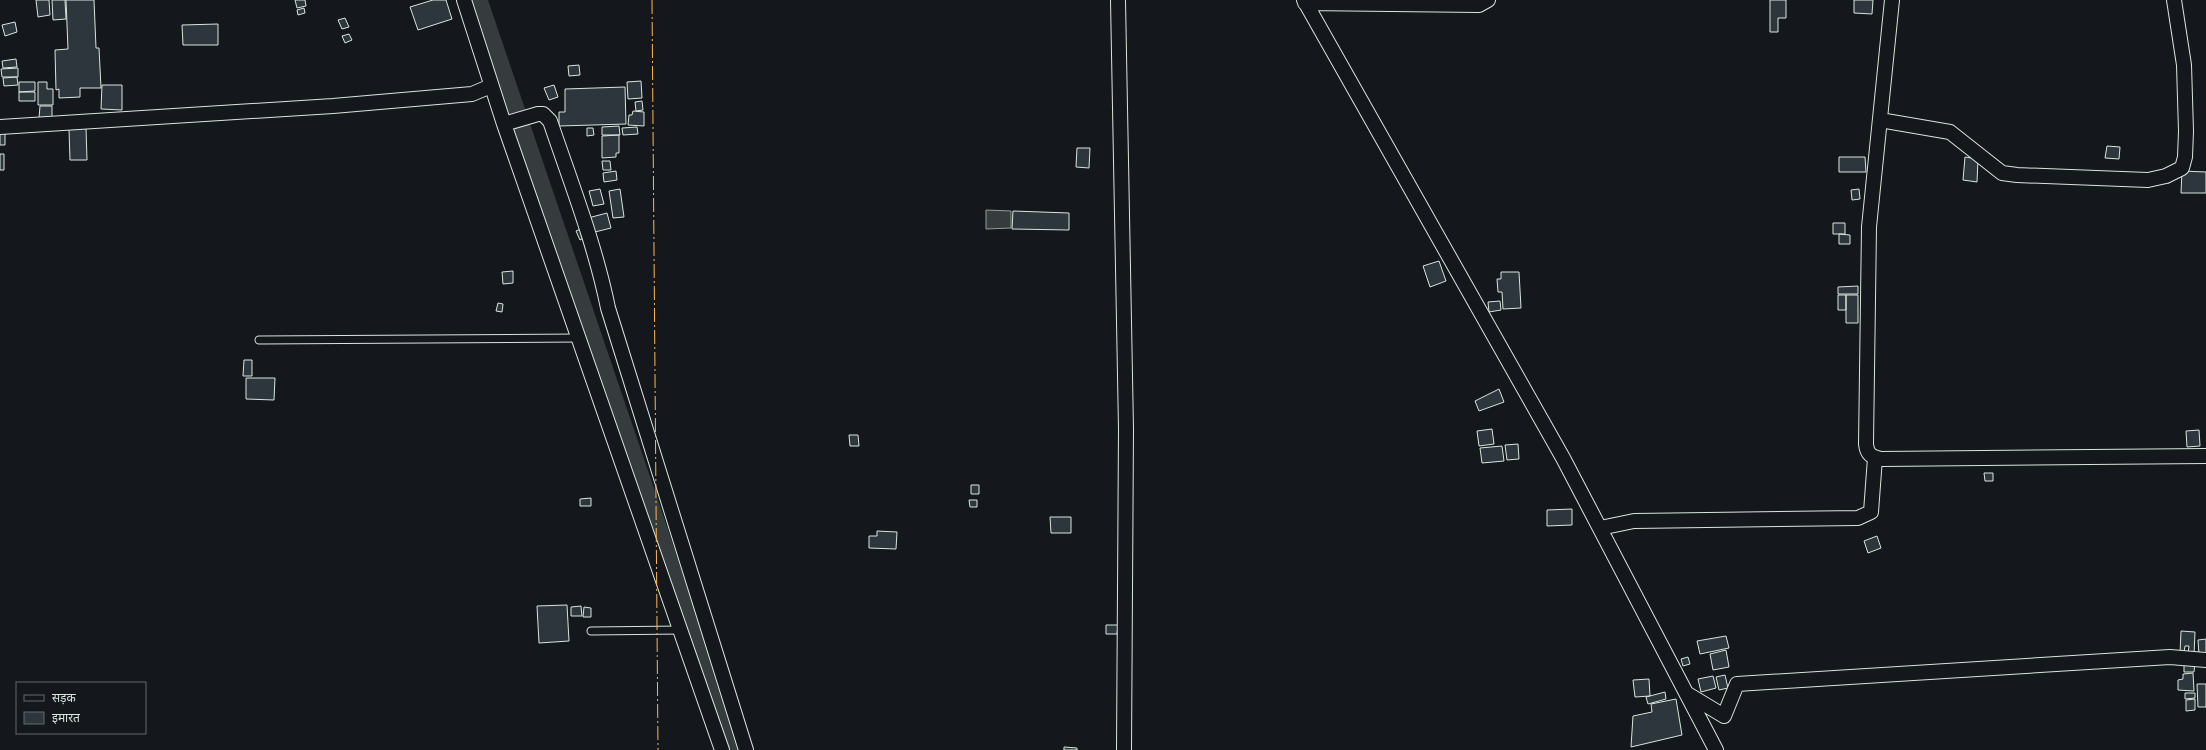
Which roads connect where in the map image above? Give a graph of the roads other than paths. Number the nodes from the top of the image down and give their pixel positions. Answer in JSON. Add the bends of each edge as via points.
{"nodes":[{"id":1,"x":464,"y":0,"type":"edge"},
{"id":2,"x":1118,"y":0,"type":"edge"},
{"id":3,"x":1488,"y":0,"type":"edge"},
{"id":4,"x":1892,"y":0,"type":"edge"},
{"id":5,"x":2174,"y":0,"type":"edge"},
{"id":6,"x":1305,"y":1,"type":"edge"},
{"id":7,"x":491,"y":86,"type":"junction"},
{"id":8,"x":1880,"y":120,"type":"junction"},
{"id":9,"x":504,"y":124,"type":"junction"},
{"id":10,"x":0,"y":127,"type":"edge"},
{"id":11,"x":579,"y":338,"type":"junction"},
{"id":12,"x":259,"y":340,"type":"dead end"},
{"id":13,"x":2206,"y":456,"type":"edge"},
{"id":14,"x":1875,"y":458,"type":"junction"},
{"id":15,"x":1600,"y":528,"type":"junction"},
{"id":16,"x":682,"y":630,"type":"junction"},
{"id":17,"x":591,"y":631,"type":"dead end"},
{"id":18,"x":2206,"y":660,"type":"edge"},
{"id":19,"x":1686,"y":693,"type":"junction"},
{"id":20,"x":722,"y":750,"type":"edge"},
{"id":21,"x":746,"y":750,"type":"edge"},
{"id":22,"x":1124,"y":750,"type":"edge"},
{"id":23,"x":1716,"y":750,"type":"edge"}],
"edges":[{"from":1,"to":7,"type":"street"},
{"from":2,"to":22,"type":"street","via":[[1126,429]]},
{"from":3,"to":6,"type":"street","via":[[1479,5]]},
{"from":4,"to":8,"type":"street"},
{"from":5,"to":8,"type":"street","via":[[2184,64],[2186,131],[2185,157],[2182,168],[2175,173],[2148,180],[2002,173],[1950,132]]},
{"from":6,"to":15,"type":"street"},
{"from":7,"to":9,"type":"street"},
{"from":7,"to":10,"type":"street","via":[[472,94],[333,106]]},
{"from":8,"to":14,"type":"street","via":[[1869,226],[1867,309],[1866,444],[1869,454]]},
{"from":9,"to":11,"type":"street"},
{"from":9,"to":21,"type":"street","via":[[538,114],[543,114],[550,121],[602,277],[608,308]]},
{"from":11,"to":12,"type":"lane"},
{"from":11,"to":16,"type":"street"},
{"from":13,"to":14,"type":"street"},
{"from":14,"to":15,"type":"street","via":[[1871,512],[1858,518],[1634,522]]},
{"from":15,"to":19,"type":"street"},
{"from":16,"to":17,"type":"lane"},
{"from":16,"to":20,"type":"street"},
{"from":18,"to":19,"type":"street","via":[[2170,657],[1737,684],[1724,716]]},
{"from":19,"to":23,"type":"street"}]}
